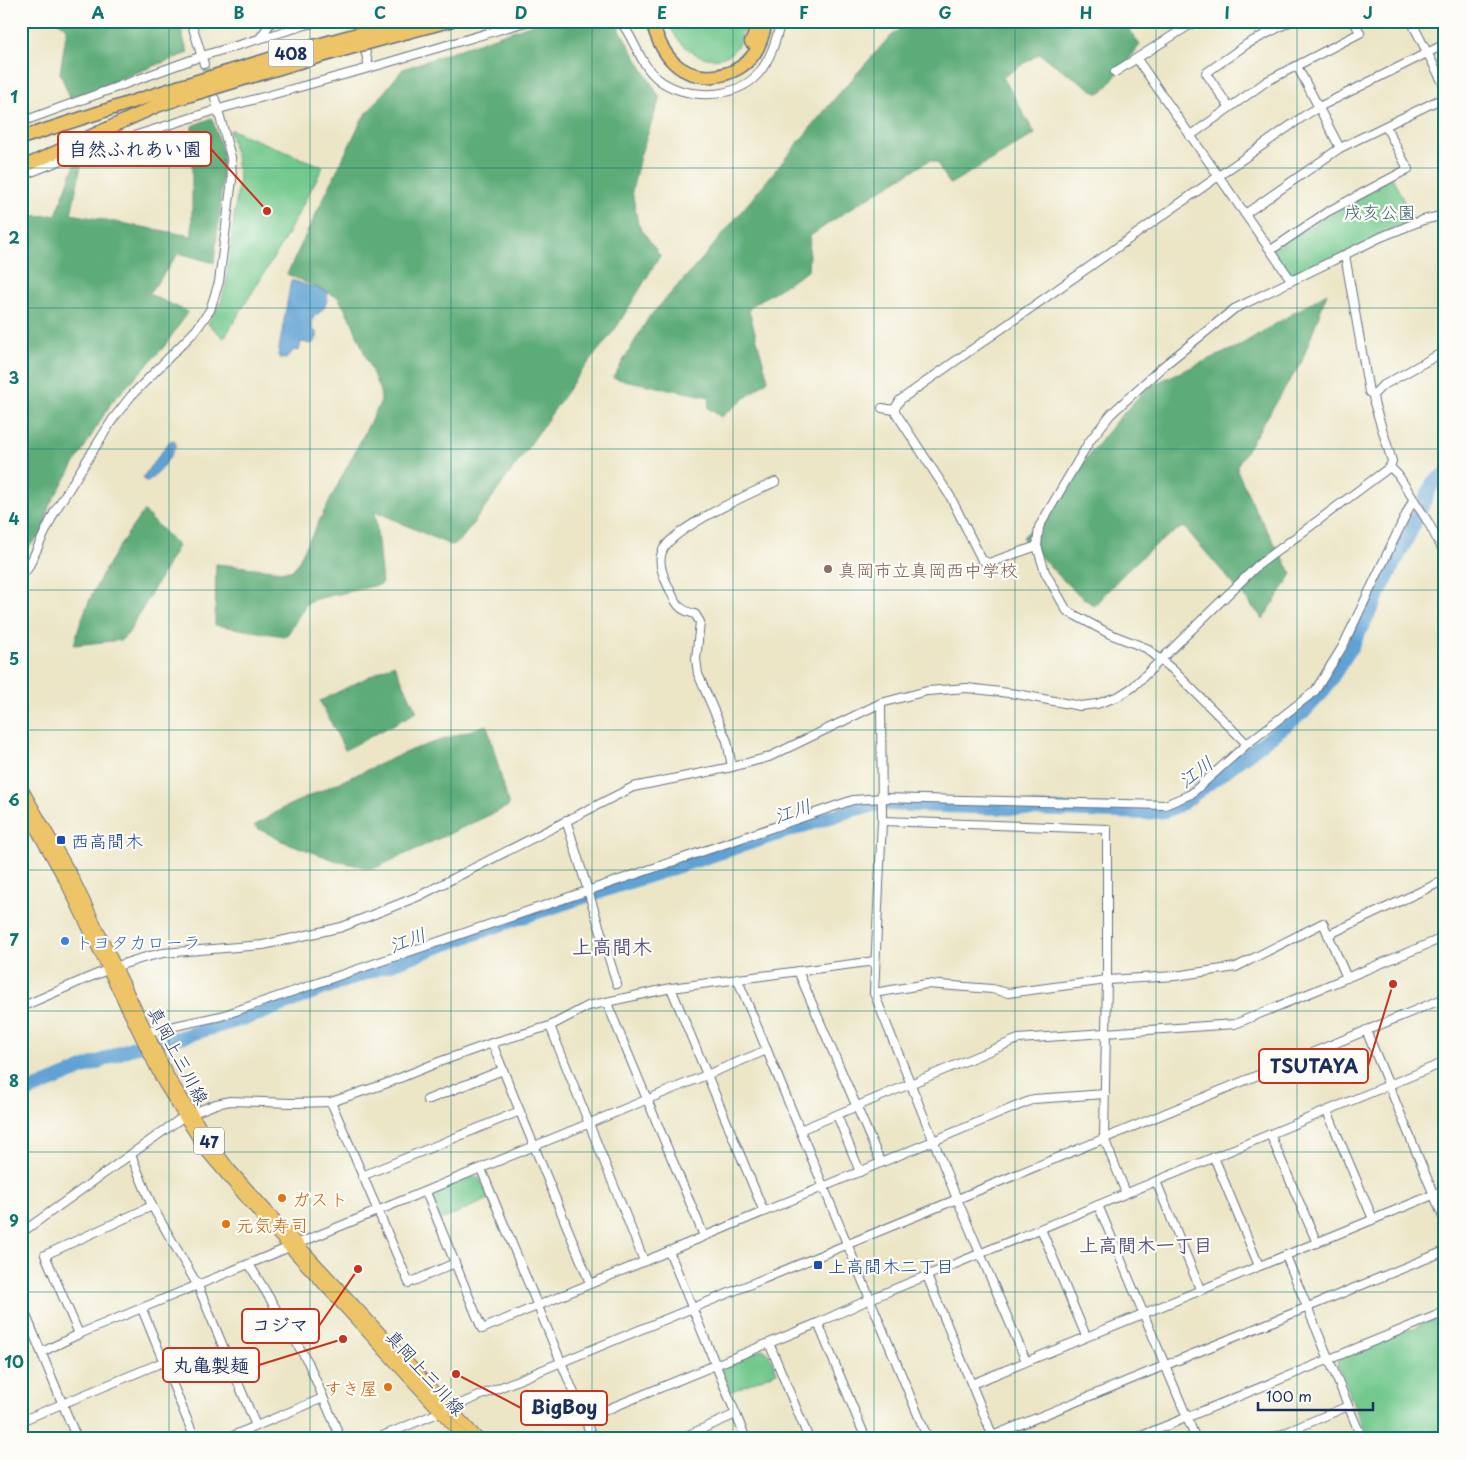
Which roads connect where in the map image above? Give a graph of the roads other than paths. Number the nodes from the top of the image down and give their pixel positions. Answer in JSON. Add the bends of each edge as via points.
{"nodes":[{"id":1,"x":191,"y":21,"type":"edge"},
{"id":2,"x":272,"y":21,"type":"edge"},
{"id":3,"x":319,"y":21,"type":"edge"},
{"id":4,"x":359,"y":21,"type":"edge"},
{"id":5,"x":450,"y":21,"type":"edge"},
{"id":6,"x":529,"y":21,"type":"edge"},
{"id":7,"x":620,"y":21,"type":"edge"},
{"id":8,"x":652,"y":21,"type":"edge"},
{"id":9,"x":659,"y":21,"type":"edge"},
{"id":10,"x":756,"y":21,"type":"edge"},
{"id":11,"x":766,"y":21,"type":"edge"},
{"id":12,"x":781,"y":21,"type":"edge"},
{"id":13,"x":1196,"y":21,"type":"edge"},
{"id":14,"x":1291,"y":21,"type":"edge"},
{"id":15,"x":1354,"y":21,"type":"edge"},
{"id":16,"x":1411,"y":21,"type":"edge"},
{"id":17,"x":407,"y":26,"type":"edge"},
{"id":18,"x":260,"y":38,"type":"junction"},
{"id":19,"x":1445,"y":44,"type":"edge"},
{"id":20,"x":1427,"y":53,"type":"junction"},
{"id":21,"x":1137,"y":58,"type":"junction"},
{"id":22,"x":203,"y":60,"type":"junction"},
{"id":23,"x":1297,"y":66,"type":"junction"},
{"id":24,"x":369,"y":68,"type":"junction"},
{"id":25,"x":1114,"y":72,"type":"dead end"},
{"id":26,"x":1445,"y":87,"type":"edge"},
{"id":27,"x":179,"y":92,"type":"junction"},
{"id":28,"x":1445,"y":97,"type":"edge"},
{"id":29,"x":215,"y":99,"type":"tunnel mouth"},
{"id":30,"x":1229,"y":107,"type":"junction"},
{"id":31,"x":1319,"y":107,"type":"junction"},
{"id":32,"x":219,"y":109,"type":"junction"},
{"id":33,"x":21,"y":122,"type":"edge"},
{"id":34,"x":1386,"y":126,"type":"junction"},
{"id":35,"x":1190,"y":136,"type":"junction"},
{"id":36,"x":21,"y":138,"type":"edge"},
{"id":37,"x":1340,"y":148,"type":"junction"},
{"id":38,"x":21,"y":168,"type":"edge"},
{"id":39,"x":21,"y":176,"type":"edge"},
{"id":40,"x":1218,"y":177,"type":"junction"},
{"id":41,"x":1245,"y":214,"type":"junction"},
{"id":42,"x":1445,"y":215,"type":"edge"},
{"id":43,"x":1271,"y":250,"type":"junction"},
{"id":44,"x":1345,"y":255,"type":"junction"},
{"id":45,"x":1291,"y":280,"type":"junction"},
{"id":46,"x":1445,"y":352,"type":"edge"},
{"id":47,"x":1373,"y":395,"type":"junction"},
{"id":48,"x":882,"y":408,"type":"dead end"},
{"id":49,"x":894,"y":410,"type":"junction"},
{"id":50,"x":1390,"y":467,"type":"junction"},
{"id":51,"x":775,"y":482,"type":"dead end"},
{"id":52,"x":1413,"y":500,"type":"junction"},
{"id":53,"x":1036,"y":546,"type":"junction"},
{"id":54,"x":1445,"y":554,"type":"edge"},
{"id":55,"x":21,"y":577,"type":"edge"},
{"id":56,"x":1161,"y":660,"type":"junction"},
{"id":57,"x":881,"y":703,"type":"junction"},
{"id":58,"x":1247,"y":744,"type":"junction"},
{"id":59,"x":732,"y":767,"type":"junction"},
{"id":60,"x":21,"y":786,"type":"edge"},
{"id":61,"x":883,"y":798,"type":"junction"},
{"id":62,"x":21,"y":803,"type":"edge"},
{"id":63,"x":566,"y":820,"type":"junction"},
{"id":64,"x":882,"y":821,"type":"junction"},
{"id":65,"x":1445,"y":880,"type":"edge"},
{"id":66,"x":588,"y":891,"type":"junction"},
{"id":67,"x":1328,"y":935,"type":"junction"},
{"id":68,"x":1445,"y":937,"type":"edge"},
{"id":69,"x":875,"y":961,"type":"junction"},
{"id":70,"x":112,"y":969,"type":"junction"},
{"id":71,"x":798,"y":971,"type":"junction"},
{"id":72,"x":737,"y":978,"type":"junction"},
{"id":73,"x":1347,"y":978,"type":"junction"},
{"id":74,"x":1107,"y":980,"type":"junction"},
{"id":75,"x":617,"y":984,"type":"dead end"},
{"id":76,"x":671,"y":988,"type":"junction"},
{"id":77,"x":874,"y":994,"type":"junction"},
{"id":78,"x":1445,"y":998,"type":"edge"},
{"id":79,"x":607,"y":1003,"type":"junction"},
{"id":80,"x":21,"y":1007,"type":"edge"},
{"id":81,"x":550,"y":1026,"type":"junction"},
{"id":82,"x":1366,"y":1030,"type":"junction"},
{"id":83,"x":147,"y":1032,"type":"junction"},
{"id":84,"x":1106,"y":1033,"type":"junction"},
{"id":85,"x":492,"y":1043,"type":"junction"},
{"id":86,"x":767,"y":1050,"type":"junction"},
{"id":87,"x":1445,"y":1062,"type":"edge"},
{"id":88,"x":503,"y":1070,"type":"junction"},
{"id":89,"x":707,"y":1075,"type":"junction"},
{"id":90,"x":911,"y":1084,"type":"junction"},
{"id":91,"x":1390,"y":1085,"type":"junction"},
{"id":92,"x":1105,"y":1094,"type":"junction"},
{"id":93,"x":427,"y":1100,"type":"dead end"},
{"id":94,"x":647,"y":1100,"type":"junction"},
{"id":95,"x":331,"y":1102,"type":"junction"},
{"id":96,"x":856,"y":1106,"type":"junction"},
{"id":97,"x":520,"y":1111,"type":"junction"},
{"id":98,"x":1328,"y":1111,"type":"junction"},
{"id":99,"x":837,"y":1115,"type":"junction"},
{"id":100,"x":188,"y":1116,"type":"junction"},
{"id":101,"x":589,"y":1124,"type":"junction"},
{"id":102,"x":800,"y":1130,"type":"junction"},
{"id":103,"x":1270,"y":1134,"type":"junction"},
{"id":104,"x":1104,"y":1138,"type":"junction"},
{"id":105,"x":934,"y":1141,"type":"junction"},
{"id":106,"x":535,"y":1146,"type":"junction"},
{"id":107,"x":131,"y":1155,"type":"junction"},
{"id":108,"x":1214,"y":1157,"type":"junction"},
{"id":109,"x":881,"y":1163,"type":"junction"},
{"id":110,"x":480,"y":1169,"type":"junction"},
{"id":111,"x":860,"y":1172,"type":"junction"},
{"id":112,"x":362,"y":1176,"type":"junction"},
{"id":113,"x":1156,"y":1181,"type":"junction"},
{"id":114,"x":823,"y":1187,"type":"junction"},
{"id":115,"x":1445,"y":1190,"type":"edge"},
{"id":116,"x":426,"y":1192,"type":"junction"},
{"id":117,"x":1126,"y":1194,"type":"junction"},
{"id":118,"x":1434,"y":1194,"type":"junction"},
{"id":119,"x":958,"y":1199,"type":"junction"},
{"id":120,"x":1098,"y":1205,"type":"junction"},
{"id":121,"x":152,"y":1206,"type":"junction"},
{"id":122,"x":377,"y":1212,"type":"junction"},
{"id":123,"x":764,"y":1212,"type":"junction"},
{"id":124,"x":1373,"y":1219,"type":"junction"},
{"id":125,"x":1445,"y":1222,"type":"edge"},
{"id":126,"x":1042,"y":1228,"type":"junction"},
{"id":127,"x":21,"y":1233,"type":"edge"},
{"id":128,"x":704,"y":1236,"type":"junction"},
{"id":129,"x":1317,"y":1243,"type":"junction"},
{"id":130,"x":847,"y":1244,"type":"junction"},
{"id":131,"x":295,"y":1245,"type":"junction"},
{"id":132,"x":669,"y":1251,"type":"junction"},
{"id":133,"x":1445,"y":1251,"type":"edge"},
{"id":134,"x":980,"y":1254,"type":"junction"},
{"id":135,"x":1286,"y":1256,"type":"junction"},
{"id":136,"x":644,"y":1261,"type":"junction"},
{"id":137,"x":455,"y":1263,"type":"junction"},
{"id":138,"x":249,"y":1264,"type":"junction"},
{"id":139,"x":1259,"y":1266,"type":"junction"},
{"id":140,"x":927,"y":1276,"type":"junction"},
{"id":141,"x":590,"y":1283,"type":"junction"},
{"id":142,"x":198,"y":1286,"type":"junction"},
{"id":143,"x":1200,"y":1289,"type":"junction"},
{"id":144,"x":870,"y":1299,"type":"junction"},
{"id":145,"x":21,"y":1304,"type":"edge"},
{"id":146,"x":536,"y":1306,"type":"junction"},
{"id":147,"x":1307,"y":1306,"type":"junction"},
{"id":148,"x":692,"y":1308,"type":"junction"},
{"id":149,"x":142,"y":1309,"type":"junction"},
{"id":150,"x":1144,"y":1312,"type":"junction"},
{"id":151,"x":1445,"y":1312,"type":"edge"},
{"id":152,"x":818,"y":1323,"type":"junction"},
{"id":153,"x":79,"y":1334,"type":"junction"},
{"id":154,"x":1086,"y":1336,"type":"junction"},
{"id":155,"x":769,"y":1343,"type":"junction"},
{"id":156,"x":42,"y":1352,"type":"junction"},
{"id":157,"x":1328,"y":1358,"type":"junction"},
{"id":158,"x":1026,"y":1361,"type":"junction"},
{"id":159,"x":164,"y":1362,"type":"junction"},
{"id":160,"x":561,"y":1363,"type":"junction"},
{"id":161,"x":716,"y":1364,"type":"junction"},
{"id":162,"x":1165,"y":1365,"type":"junction"},
{"id":163,"x":972,"y":1384,"type":"junction"},
{"id":164,"x":323,"y":1398,"type":"junction"},
{"id":165,"x":63,"y":1404,"type":"junction"},
{"id":166,"x":1348,"y":1406,"type":"junction"},
{"id":167,"x":450,"y":1408,"type":"junction"},
{"id":168,"x":440,"y":1412,"type":"junction"},
{"id":169,"x":736,"y":1414,"type":"junction"},
{"id":170,"x":1187,"y":1417,"type":"junction"},
{"id":171,"x":584,"y":1419,"type":"junction"},
{"id":172,"x":21,"y":1422,"type":"edge"},
{"id":173,"x":256,"y":1426,"type":"junction"},
{"id":174,"x":991,"y":1438,"type":"edge"},
{"id":175,"x":77,"y":1439,"type":"edge"},
{"id":176,"x":195,"y":1439,"type":"edge"},
{"id":177,"x":225,"y":1439,"type":"edge"},
{"id":178,"x":341,"y":1439,"type":"edge"},
{"id":179,"x":375,"y":1439,"type":"edge"},
{"id":180,"x":465,"y":1439,"type":"edge"},
{"id":181,"x":479,"y":1439,"type":"edge"},
{"id":182,"x":593,"y":1439,"type":"edge"},
{"id":183,"x":679,"y":1439,"type":"edge"},
{"id":184,"x":746,"y":1439,"type":"edge"},
{"id":185,"x":809,"y":1439,"type":"edge"},
{"id":186,"x":866,"y":1439,"type":"edge"},
{"id":187,"x":928,"y":1439,"type":"edge"},
{"id":188,"x":1134,"y":1439,"type":"edge"},
{"id":189,"x":1196,"y":1439,"type":"edge"},
{"id":190,"x":1271,"y":1439,"type":"edge"},
{"id":191,"x":1362,"y":1439,"type":"edge"}],
"edges":[{"from":1,"to":22,"type":"street"},
{"from":2,"to":18,"type":"street"},
{"from":3,"to":18,"type":"street"},
{"from":4,"to":24,"type":"street"},
{"from":5,"to":17,"type":"highway","number":"408"},
{"from":6,"to":24,"type":"street"},
{"from":7,"to":12,"type":"street","via":[[658,79],[676,90],[703,95],[729,91],[758,74],[774,49]]},
{"from":8,"to":11,"type":"highway","via":[[660,44],[673,62],[682,69],[704,76],[727,74],[747,62],[762,39]]},
{"from":9,"to":10,"type":"highway","via":[[667,41],[679,57],[705,69],[724,67],[743,55],[754,36]]},
{"from":13,"to":21,"type":"street"},
{"from":14,"to":30,"type":"street","via":[[1247,44],[1206,73]]},
{"from":15,"to":23,"type":"street","via":[[1360,34]]},
{"from":16,"to":20,"type":"street"},
{"from":17,"to":27,"type":"highway","number":"408","bridge":true,"via":[[292,52]]},
{"from":18,"to":22,"type":"street"},
{"from":19,"to":20,"type":"street"},
{"from":20,"to":26,"type":"street"},
{"from":20,"to":31,"type":"street"},
{"from":21,"to":25,"type":"street"},
{"from":21,"to":35,"type":"street"},
{"from":22,"to":33,"type":"street"},
{"from":23,"to":30,"type":"street","via":[[1267,81]]},
{"from":23,"to":31,"type":"street"},
{"from":24,"to":32,"type":"street"},
{"from":27,"to":36,"type":"highway","number":"408"},
{"from":27,"to":38,"type":"highway","number":"408","via":[[157,106]]},
{"from":28,"to":34,"type":"street"},
{"from":29,"to":32,"type":"street"},
{"from":30,"to":35,"type":"street"},
{"from":31,"to":37,"type":"street"},
{"from":31,"to":40,"type":"street"},
{"from":32,"to":39,"type":"street","via":[[77,154]]},
{"from":32,"to":55,"type":"street","via":[[231,157],[232,179],[218,282],[210,310],[196,330],[131,396],[113,419],[55,511]]},
{"from":34,"to":37,"type":"street"},
{"from":34,"to":43,"type":"street","via":[[1408,168],[1327,212]]},
{"from":35,"to":40,"type":"street"},
{"from":37,"to":41,"type":"street"},
{"from":40,"to":41,"type":"street"},
{"from":40,"to":49,"type":"street","via":[[900,400]]},
{"from":41,"to":43,"type":"street"},
{"from":42,"to":44,"type":"street","via":[[1423,220]]},
{"from":43,"to":45,"type":"street"},
{"from":44,"to":45,"type":"street"},
{"from":44,"to":47,"type":"street","via":[[1364,372],[1369,392]]},
{"from":45,"to":53,"type":"street","via":[[1234,309],[1161,368],[1111,414],[1089,442],[1039,527]]},
{"from":46,"to":47,"type":"street","via":[[1382,386]]},
{"from":47,"to":50,"type":"street","via":[[1392,461]]},
{"from":48,"to":49,"type":"street"},
{"from":49,"to":53,"type":"street","via":[[950,496],[982,560],[989,563]]},
{"from":50,"to":52,"type":"street"},
{"from":50,"to":56,"type":"street","via":[[1257,566]]},
{"from":51,"to":59,"type":"street","via":[[683,530],[664,546],[661,554],[665,579],[677,605],[695,614],[700,622],[696,659],[698,674],[727,741]]},
{"from":52,"to":54,"type":"street"},
{"from":52,"to":58,"type":"street","via":[[1343,646],[1315,691]]},
{"from":53,"to":56,"type":"street","via":[[1045,572],[1067,611],[1110,634],[1146,648]]},
{"from":56,"to":57,"type":"street","via":[[1133,687],[1098,704],[1080,706],[967,688],[927,691]]},
{"from":56,"to":58,"type":"street"},
{"from":57,"to":59,"type":"street","via":[[769,757]]},
{"from":57,"to":61,"type":"street"},
{"from":58,"to":61,"type":"street","via":[[1190,794],[1165,805]]},
{"from":59,"to":63,"type":"street","via":[[633,787]]},
{"from":60,"to":70,"type":"main road","name":"真岡上三川線","number":"47","via":[[73,877]]},
{"from":61,"to":64,"type":"street"},
{"from":61,"to":66,"type":"street","via":[[853,800]]},
{"from":62,"to":70,"type":"main road","name":"真岡上三川線","number":"47"},
{"from":63,"to":66,"type":"street"},
{"from":63,"to":70,"type":"street","via":[[419,896],[342,927],[262,945],[164,953]]},
{"from":64,"to":69,"type":"street"},
{"from":64,"to":74,"type":"street","via":[[1107,829]]},
{"from":65,"to":67,"type":"street"},
{"from":66,"to":75,"type":"street"},
{"from":66,"to":83,"type":"street","via":[[221,1016]]},
{"from":67,"to":73,"type":"street"},
{"from":67,"to":74,"type":"street","via":[[1323,923],[1236,967],[1175,976]]},
{"from":68,"to":73,"type":"street"},
{"from":69,"to":71,"type":"street"},
{"from":69,"to":77,"type":"street"},
{"from":70,"to":80,"type":"street"},
{"from":70,"to":83,"type":"main road","name":"真岡上三川線","number":"47"},
{"from":70,"to":100,"type":"main road","name":"真岡上三川線","number":"47","via":[[151,1062]]},
{"from":71,"to":72,"type":"street"},
{"from":71,"to":96,"type":"street"},
{"from":72,"to":76,"type":"street"},
{"from":72,"to":86,"type":"street"},
{"from":73,"to":84,"type":"street","via":[[1236,1024]]},
{"from":74,"to":77,"type":"street","via":[[1008,993],[927,984]]},
{"from":74,"to":84,"type":"street"},
{"from":76,"to":79,"type":"street"},
{"from":76,"to":89,"type":"street"},
{"from":77,"to":90,"type":"street"},
{"from":78,"to":82,"type":"street"},
{"from":79,"to":81,"type":"street","via":[[588,1006]]},
{"from":79,"to":94,"type":"street"},
{"from":81,"to":85,"type":"street"},
{"from":81,"to":101,"type":"street"},
{"from":82,"to":91,"type":"street"},
{"from":82,"to":104,"type":"street"},
{"from":83,"to":100,"type":"main road","name":"真岡上三川線","number":"47"},
{"from":84,"to":90,"type":"street","via":[[1018,1039]]},
{"from":84,"to":92,"type":"street"},
{"from":85,"to":88,"type":"street"},
{"from":85,"to":95,"type":"street"},
{"from":86,"to":89,"type":"street"},
{"from":86,"to":102,"type":"street"},
{"from":87,"to":91,"type":"street"},
{"from":88,"to":93,"type":"street"},
{"from":88,"to":97,"type":"street"},
{"from":89,"to":94,"type":"street"},
{"from":89,"to":123,"type":"street"},
{"from":90,"to":96,"type":"street"},
{"from":90,"to":105,"type":"street"},
{"from":91,"to":98,"type":"street"},
{"from":91,"to":118,"type":"street"},
{"from":92,"to":104,"type":"street"},
{"from":92,"to":105,"type":"street","via":[[1034,1099]]},
{"from":94,"to":101,"type":"street"},
{"from":94,"to":128,"type":"street"},
{"from":95,"to":100,"type":"street","via":[[230,1101]]},
{"from":95,"to":112,"type":"street"},
{"from":96,"to":99,"type":"street"},
{"from":96,"to":109,"type":"street"},
{"from":97,"to":106,"type":"street"},
{"from":97,"to":112,"type":"street"},
{"from":98,"to":103,"type":"street"},
{"from":98,"to":124,"type":"street"},
{"from":99,"to":102,"type":"street"},
{"from":99,"to":111,"type":"street"},
{"from":100,"to":107,"type":"street"},
{"from":100,"to":131,"type":"main road","name":"真岡上三川線","number":"47","via":[[205,1150],[224,1174]]},
{"from":101,"to":106,"type":"street"},
{"from":101,"to":136,"type":"street"},
{"from":102,"to":114,"type":"street"},
{"from":103,"to":108,"type":"street"},
{"from":103,"to":129,"type":"street"},
{"from":104,"to":117,"type":"street"},
{"from":104,"to":119,"type":"street"},
{"from":105,"to":109,"type":"street"},
{"from":105,"to":119,"type":"street"},
{"from":106,"to":110,"type":"street"},
{"from":106,"to":141,"type":"street"},
{"from":107,"to":121,"type":"street"},
{"from":107,"to":127,"type":"street"},
{"from":108,"to":113,"type":"street"},
{"from":108,"to":139,"type":"street"},
{"from":109,"to":111,"type":"street"},
{"from":110,"to":116,"type":"street"},
{"from":110,"to":146,"type":"street"},
{"from":111,"to":114,"type":"street"},
{"from":112,"to":122,"type":"street"},
{"from":113,"to":117,"type":"street"},
{"from":113,"to":143,"type":"street"},
{"from":114,"to":123,"type":"street"},
{"from":114,"to":130,"type":"street"},
{"from":115,"to":118,"type":"street"},
{"from":116,"to":122,"type":"street"},
{"from":116,"to":137,"type":"street"},
{"from":117,"to":120,"type":"street"},
{"from":118,"to":124,"type":"street"},
{"from":118,"to":125,"type":"street"},
{"from":119,"to":130,"type":"street"},
{"from":119,"to":134,"type":"street"},
{"from":120,"to":126,"type":"street"},
{"from":120,"to":150,"type":"street"},
{"from":121,"to":142,"type":"street"},
{"from":121,"to":153,"type":"street","via":[[45,1255]]},
{"from":122,"to":131,"type":"street"},
{"from":122,"to":137,"type":"street","via":[[409,1283]]},
{"from":123,"to":128,"type":"street"},
{"from":124,"to":129,"type":"street"},
{"from":126,"to":134,"type":"street"},
{"from":126,"to":154,"type":"street"},
{"from":128,"to":132,"type":"street"},
{"from":129,"to":135,"type":"street"},
{"from":130,"to":144,"type":"street"},
{"from":130,"to":148,"type":"street"},
{"from":131,"to":138,"type":"street"},
{"from":131,"to":167,"type":"main road","name":"真岡上三川線","number":"47"},
{"from":131,"to":168,"type":"main road","name":"真岡上三川線","number":"47"},
{"from":132,"to":136,"type":"street"},
{"from":132,"to":148,"type":"street"},
{"from":133,"to":147,"type":"street"},
{"from":134,"to":140,"type":"street"},
{"from":134,"to":158,"type":"street"},
{"from":135,"to":139,"type":"street"},
{"from":135,"to":147,"type":"street"},
{"from":136,"to":141,"type":"street"},
{"from":137,"to":146,"type":"street","via":[[482,1329]]},
{"from":138,"to":142,"type":"street"},
{"from":138,"to":164,"type":"street","via":[[308,1362]]},
{"from":139,"to":143,"type":"street"},
{"from":140,"to":144,"type":"street"},
{"from":140,"to":163,"type":"street"},
{"from":141,"to":146,"type":"street"},
{"from":142,"to":149,"type":"street"},
{"from":142,"to":173,"type":"street"},
{"from":143,"to":150,"type":"street"},
{"from":144,"to":152,"type":"street"},
{"from":144,"to":187,"type":"street"},
{"from":145,"to":156,"type":"street"},
{"from":146,"to":160,"type":"street"},
{"from":147,"to":157,"type":"street"},
{"from":147,"to":162,"type":"street"},
{"from":148,"to":160,"type":"street"},
{"from":148,"to":161,"type":"street"},
{"from":149,"to":153,"type":"street"},
{"from":149,"to":159,"type":"street"},
{"from":150,"to":154,"type":"street"},
{"from":150,"to":162,"type":"street"},
{"from":151,"to":157,"type":"street"},
{"from":152,"to":155,"type":"street"},
{"from":152,"to":186,"type":"street"},
{"from":153,"to":156,"type":"street"},
{"from":154,"to":158,"type":"street"},
{"from":155,"to":161,"type":"street"},
{"from":155,"to":185,"type":"street"},
{"from":156,"to":165,"type":"street"},
{"from":157,"to":166,"type":"street"},
{"from":157,"to":170,"type":"street"},
{"from":158,"to":163,"type":"street"},
{"from":159,"to":165,"type":"street"},
{"from":159,"to":176,"type":"street"},
{"from":160,"to":167,"type":"street"},
{"from":160,"to":171,"type":"street"},
{"from":161,"to":169,"type":"street"},
{"from":161,"to":171,"type":"street"},
{"from":162,"to":170,"type":"street"},
{"from":162,"to":174,"type":"street"},
{"from":163,"to":174,"type":"street"},
{"from":164,"to":173,"type":"street"},
{"from":164,"to":178,"type":"street"},
{"from":165,"to":172,"type":"street"},
{"from":165,"to":175,"type":"street"},
{"from":166,"to":190,"type":"street"},
{"from":166,"to":191,"type":"street"},
{"from":167,"to":168,"type":"street"},
{"from":167,"to":181,"type":"main road","name":"真岡上三川線","number":"47"},
{"from":168,"to":179,"type":"street"},
{"from":168,"to":180,"type":"main road","name":"真岡上三川線","number":"47"},
{"from":169,"to":183,"type":"street"},
{"from":169,"to":184,"type":"street"},
{"from":170,"to":188,"type":"street"},
{"from":170,"to":189,"type":"street"},
{"from":171,"to":182,"type":"street"},
{"from":173,"to":177,"type":"street"}]}
